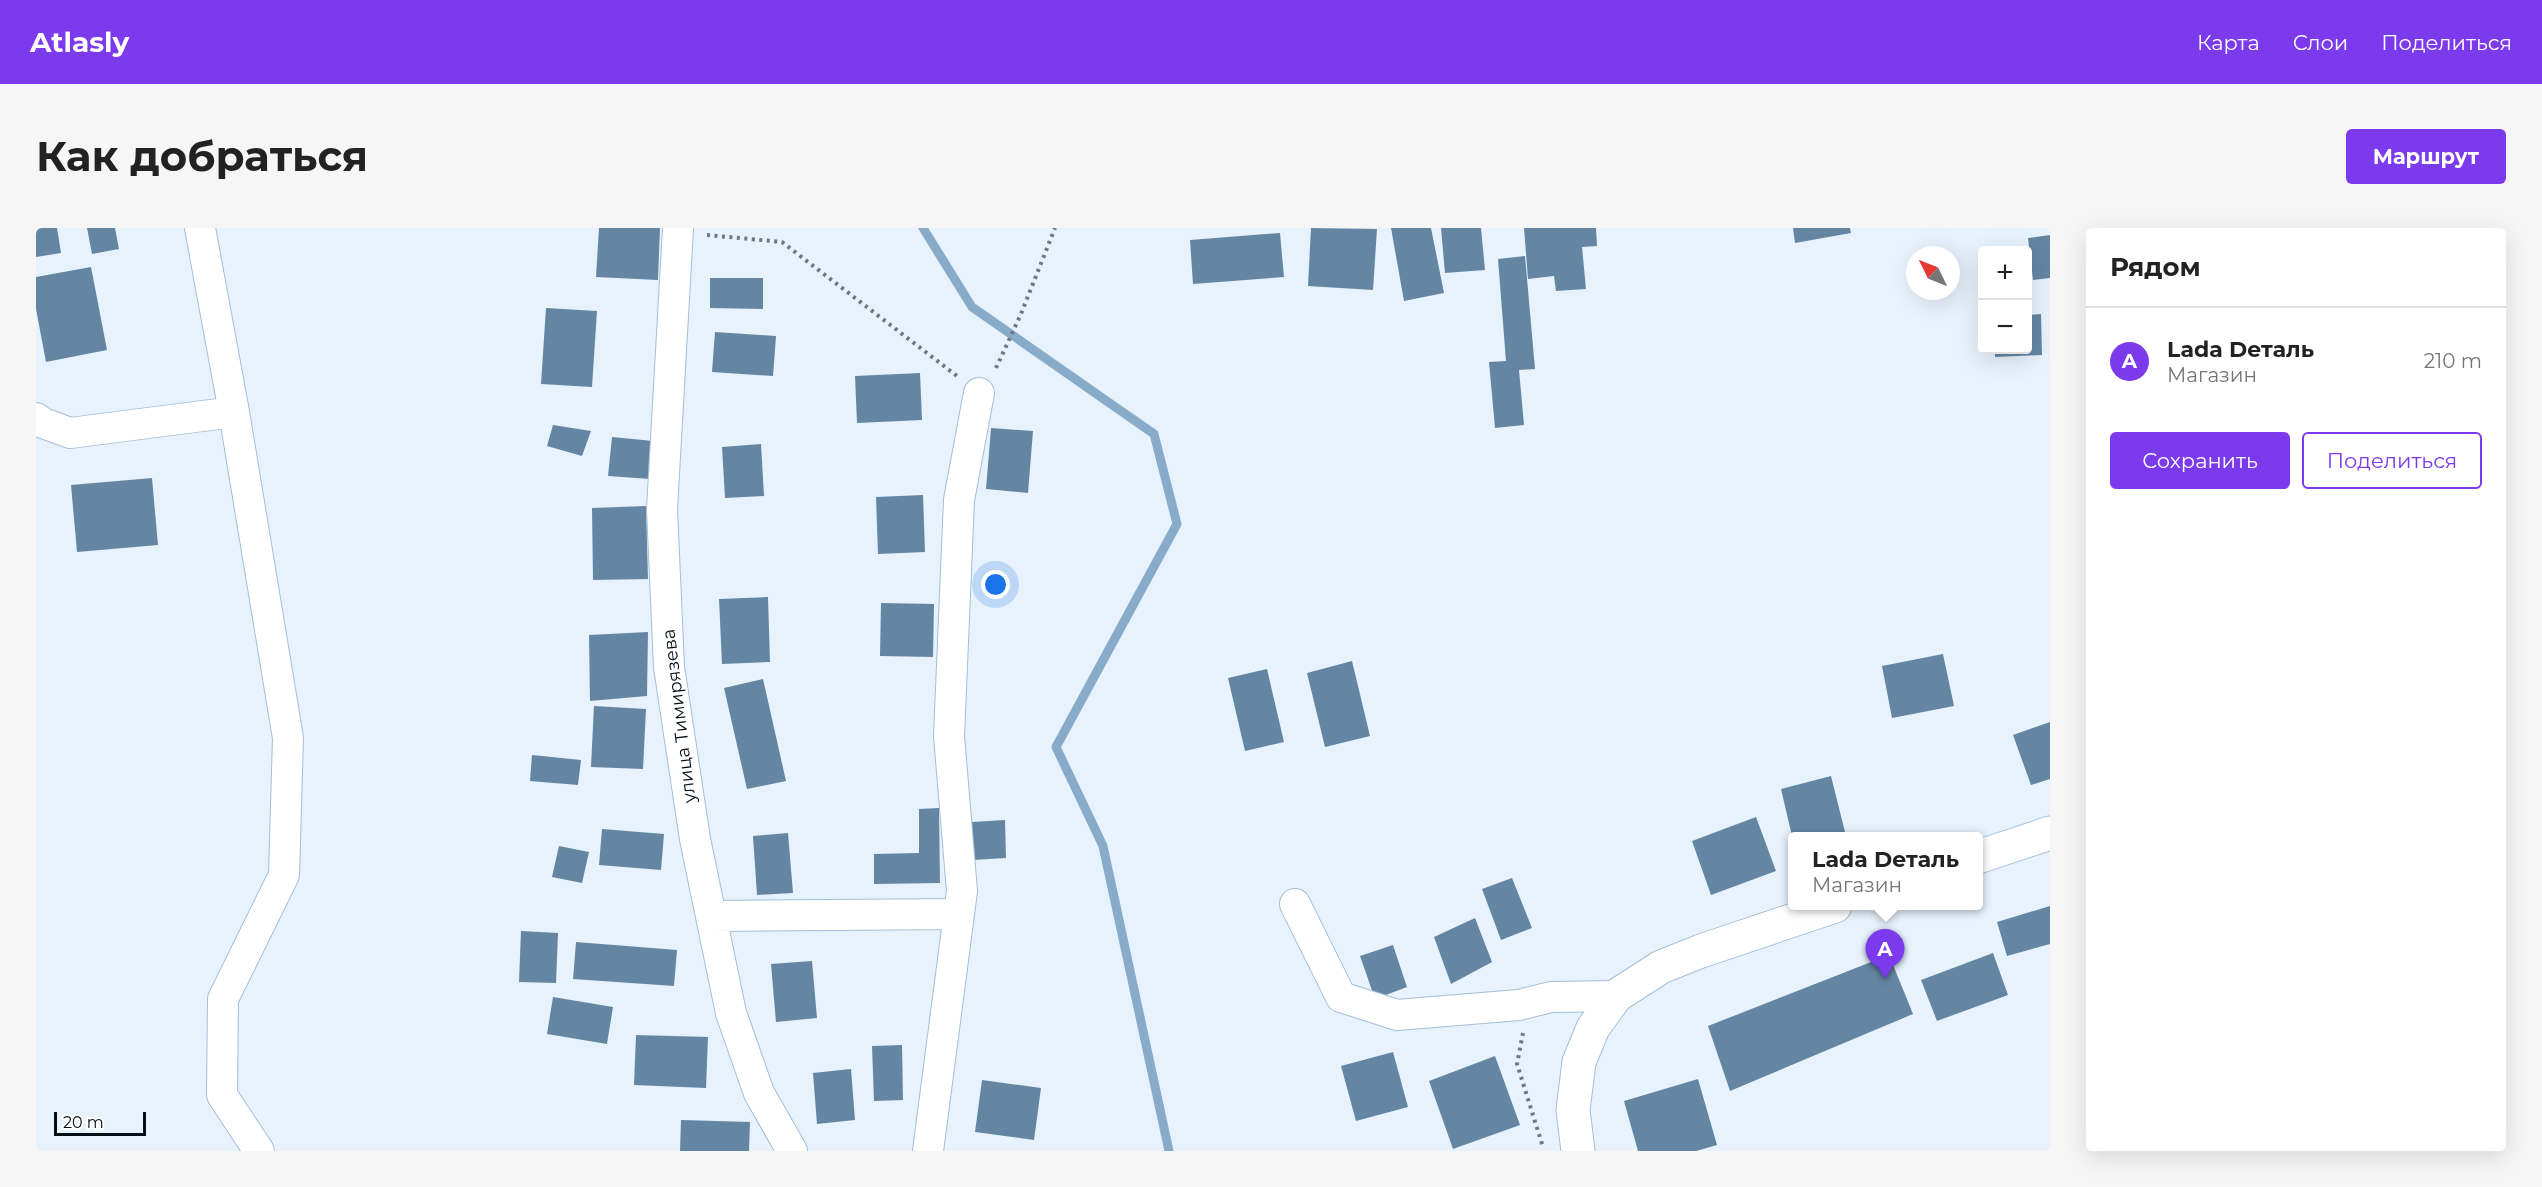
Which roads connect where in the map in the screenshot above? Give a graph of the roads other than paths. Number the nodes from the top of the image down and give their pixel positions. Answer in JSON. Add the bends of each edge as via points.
{"nodes":[{"id":1,"x":200,"y":228,"type":"edge"},
{"id":2,"x":678,"y":230,"type":"edge"},
{"id":3,"x":986,"y":383,"type":"road end"},
{"id":4,"x":234,"y":412,"type":"junction"},
{"id":5,"x":36,"y":418,"type":"edge"},
{"id":6,"x":2050,"y":833,"type":"edge"},
{"id":7,"x":1983,"y":855,"type":"edge"},
{"id":8,"x":1295,"y":904,"type":"dead end"},
{"id":9,"x":1823,"y":910,"type":"edge"},
{"id":10,"x":959,"y":914,"type":"junction"},
{"id":11,"x":711,"y":916,"type":"junction"},
{"id":12,"x":1616,"y":996,"type":"junction"},
{"id":13,"x":259,"y":1151,"type":"edge"},
{"id":14,"x":792,"y":1151,"type":"edge"},
{"id":15,"x":928,"y":1151,"type":"edge"},
{"id":16,"x":1578,"y":1151,"type":"edge"}],
"edges":[{"from":1,"to":4,"type":"street"},
{"from":2,"to":11,"type":"street","name":"улица Тимирязева","via":[[662,509],[669,667]]},
{"from":3,"to":10,"type":"street","via":[[959,500],[949,736],[962,891]]},
{"from":4,"to":5,"type":"street","via":[[70,433]]},
{"from":4,"to":13,"type":"street","via":[[288,738],[284,875],[223,999],[222,1095]]},
{"from":6,"to":7,"type":"main road"},
{"from":8,"to":12,"type":"street","via":[[1341,997],[1396,1015],[1519,1005],[1551,997]]},
{"from":9,"to":12,"type":"main road","via":[[1661,967]]},
{"from":10,"to":11,"type":"street"},
{"from":10,"to":15,"type":"street"},
{"from":11,"to":14,"type":"street","name":"улица Тимирязева","via":[[730,1014],[759,1093]]},
{"from":12,"to":16,"type":"main road","via":[[1593,1028],[1579,1062],[1573,1110]]}]}
